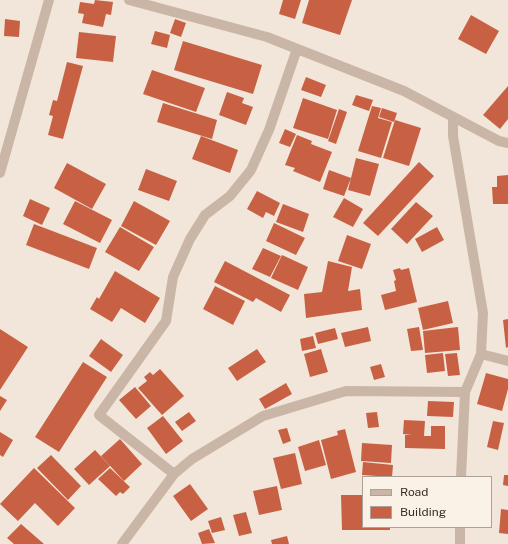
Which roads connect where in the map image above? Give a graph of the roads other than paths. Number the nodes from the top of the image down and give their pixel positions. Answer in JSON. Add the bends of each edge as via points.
{"nodes":[{"id":1,"x":48,"y":0,"type":"edge"},
{"id":2,"x":130,"y":0,"type":"edge"},
{"id":3,"x":297,"y":49,"type":"junction"},
{"id":4,"x":453,"y":117,"type":"junction"},
{"id":5,"x":508,"y":143,"type":"edge"},
{"id":6,"x":0,"y":173,"type":"edge"},
{"id":7,"x":481,"y":354,"type":"junction"},
{"id":8,"x":508,"y":361,"type":"edge"},
{"id":9,"x":465,"y":392,"type":"junction"},
{"id":10,"x":174,"y":474,"type":"junction"},
{"id":11,"x":461,"y":476,"type":"edge"},
{"id":12,"x":460,"y":528,"type":"edge"},
{"id":13,"x":122,"y":544,"type":"edge"},
{"id":14,"x":460,"y":544,"type":"edge"}],
"edges":[{"from":1,"to":6,"type":"street"},
{"from":2,"to":3,"type":"street","via":[[267,38]]},
{"from":3,"to":4,"type":"street","via":[[404,91]]},
{"from":3,"to":10,"type":"street","via":[[269,130],[251,170],[230,196],[205,215],[173,277],[166,321],[99,415]]},
{"from":4,"to":5,"type":"street","via":[[499,141]]},
{"from":4,"to":7,"type":"street","via":[[453,136],[483,313]]},
{"from":7,"to":8,"type":"street"},
{"from":7,"to":9,"type":"street"},
{"from":9,"to":10,"type":"street","via":[[346,391],[263,416],[192,459]]},
{"from":9,"to":11,"type":"street"},
{"from":10,"to":13,"type":"street"},
{"from":12,"to":14,"type":"street"}]}
